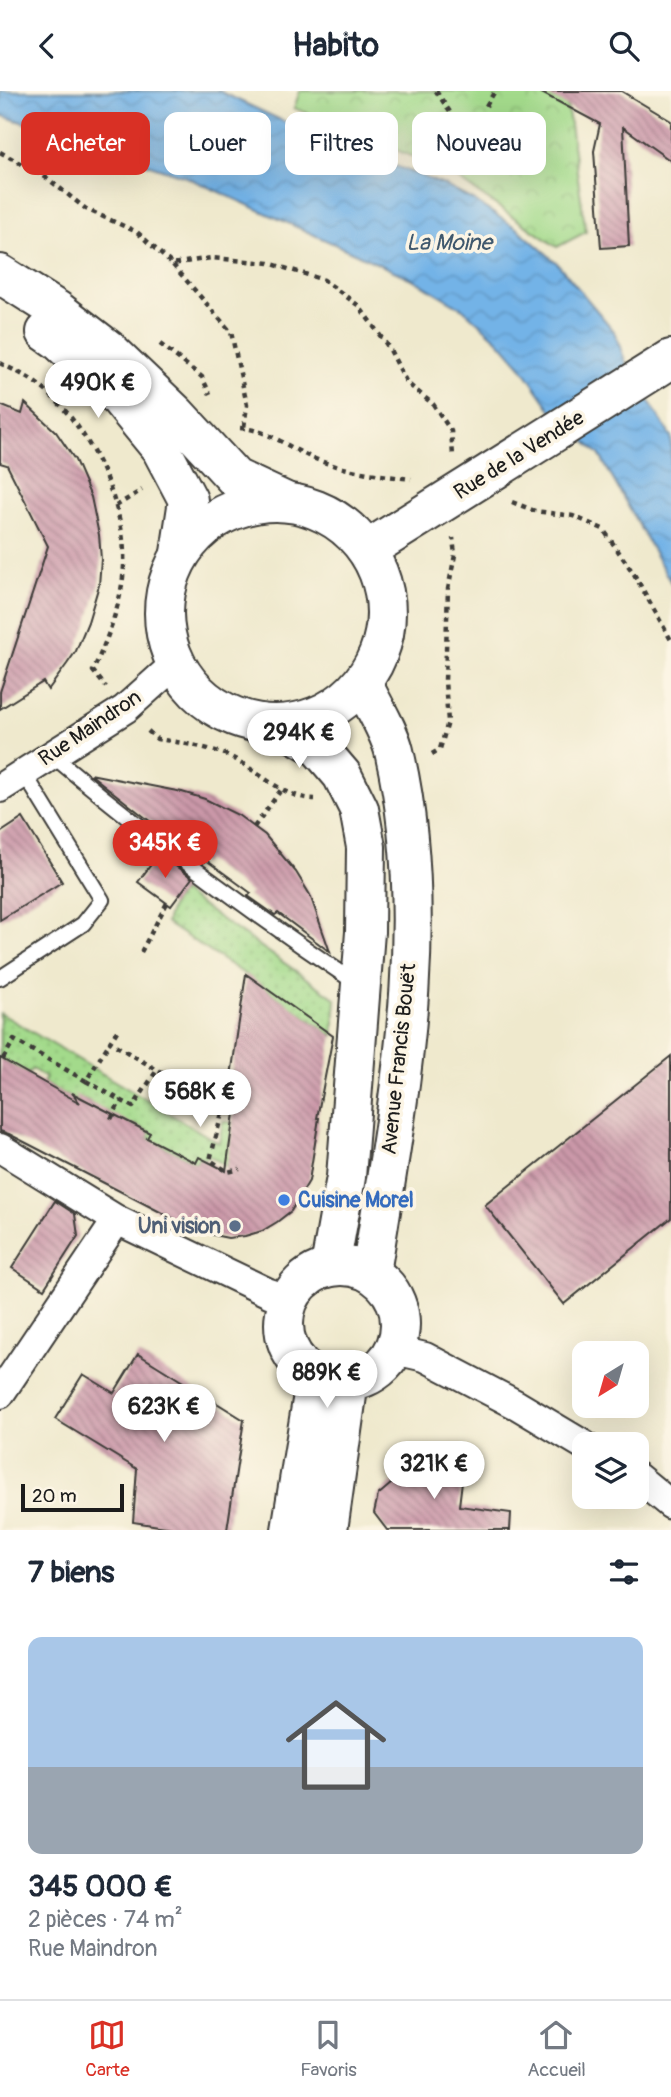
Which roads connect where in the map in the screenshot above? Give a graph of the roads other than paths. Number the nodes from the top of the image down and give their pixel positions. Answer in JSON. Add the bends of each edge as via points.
{"nodes":[{"id":1,"x":0,"y":274,"type":"edge"},
{"id":2,"x":0,"y":302,"type":"edge"},
{"id":3,"x":671,"y":359,"type":"edge"},
{"id":4,"x":284,"y":501,"type":"junction"},
{"id":5,"x":367,"y":550,"type":"junction"},
{"id":6,"x":180,"y":553,"type":"junction"},
{"id":7,"x":175,"y":664,"type":"junction"},
{"id":8,"x":363,"y":684,"type":"junction"},
{"id":9,"x":280,"y":725,"type":"junction"},
{"id":10,"x":52,"y":755,"type":"junction"},
{"id":11,"x":24,"y":773,"type":"junction"},
{"id":12,"x":0,"y":788,"type":"edge"},
{"id":13,"x":0,"y":978,"type":"edge"},
{"id":14,"x":361,"y":987,"type":"junction"},
{"id":15,"x":0,"y":1148,"type":"edge"},
{"id":16,"x":117,"y":1220,"type":"junction"},
{"id":17,"x":330,"y":1267,"type":"junction"},
{"id":18,"x":371,"y":1273,"type":"junction"},
{"id":19,"x":289,"y":1299,"type":"junction"},
{"id":20,"x":395,"y":1350,"type":"junction"},
{"id":21,"x":333,"y":1379,"type":"junction"},
{"id":22,"x":0,"y":1394,"type":"edge"},
{"id":23,"x":572,"y":1438,"type":"edge"},
{"id":24,"x":649,"y":1487,"type":"edge"},
{"id":25,"x":671,"y":1505,"type":"edge"},
{"id":26,"x":291,"y":1530,"type":"edge"},
{"id":27,"x":328,"y":1530,"type":"edge"}],
"edges":[{"from":1,"to":4,"type":"main road","via":[[109,350],[235,478]]},
{"from":2,"to":6,"type":"main road","via":[[59,341],[115,393],[161,449],[188,500]]},
{"from":3,"to":5,"type":"main road","name":"Rue de la Vendée","via":[[525,451],[444,518]]},
{"from":4,"to":5,"type":"main road","via":[[330,515]]},
{"from":4,"to":6,"type":"main road","via":[[249,505],[225,515]]},
{"from":5,"to":8,"type":"main road","via":[[386,591],[387,614],[381,651]]},
{"from":6,"to":7,"type":"main road","via":[[167,579],[163,608]]},
{"from":7,"to":9,"type":"main road","via":[[194,691],[218,710],[250,725]]},
{"from":7,"to":10,"type":"street","name":"Rue Maindron","via":[[125,709]]},
{"from":8,"to":9,"type":"main road","via":[[338,704]]},
{"from":8,"to":18,"type":"main road","name":"Avenue Francis Bouët","via":[[394,748],[410,869],[410,993]]},
{"from":9,"to":14,"type":"main road","name":"Avenue Francis Bouët","via":[[318,747],[342,775],[359,809],[366,847]]},
{"from":10,"to":11,"type":"street","name":"Rue Maindron"},
{"from":10,"to":14,"type":"lane","via":[[119,812]]},
{"from":11,"to":12,"type":"street","name":"Rue Maindron"},
{"from":11,"to":13,"type":"lane","via":[[102,900],[83,924]]},
{"from":14,"to":17,"type":"main road","name":"Avenue Francis Bouët","via":[[346,1177]]},
{"from":15,"to":16,"type":"street"},
{"from":16,"to":19,"type":"street"},
{"from":16,"to":22,"type":"street"},
{"from":17,"to":18,"type":"main road"},
{"from":17,"to":19,"type":"main road","via":[[313,1273]]},
{"from":18,"to":20,"type":"main road","via":[[395,1299],[400,1324]]},
{"from":19,"to":21,"type":"main road","via":[[285,1334],[291,1351],[302,1365]]},
{"from":20,"to":21,"type":"main road","via":[[368,1376]]},
{"from":20,"to":23,"type":"street","via":[[425,1357]]},
{"from":21,"to":26,"type":"main road"},
{"from":21,"to":27,"type":"main road"},
{"from":24,"to":25,"type":"street"}]}
